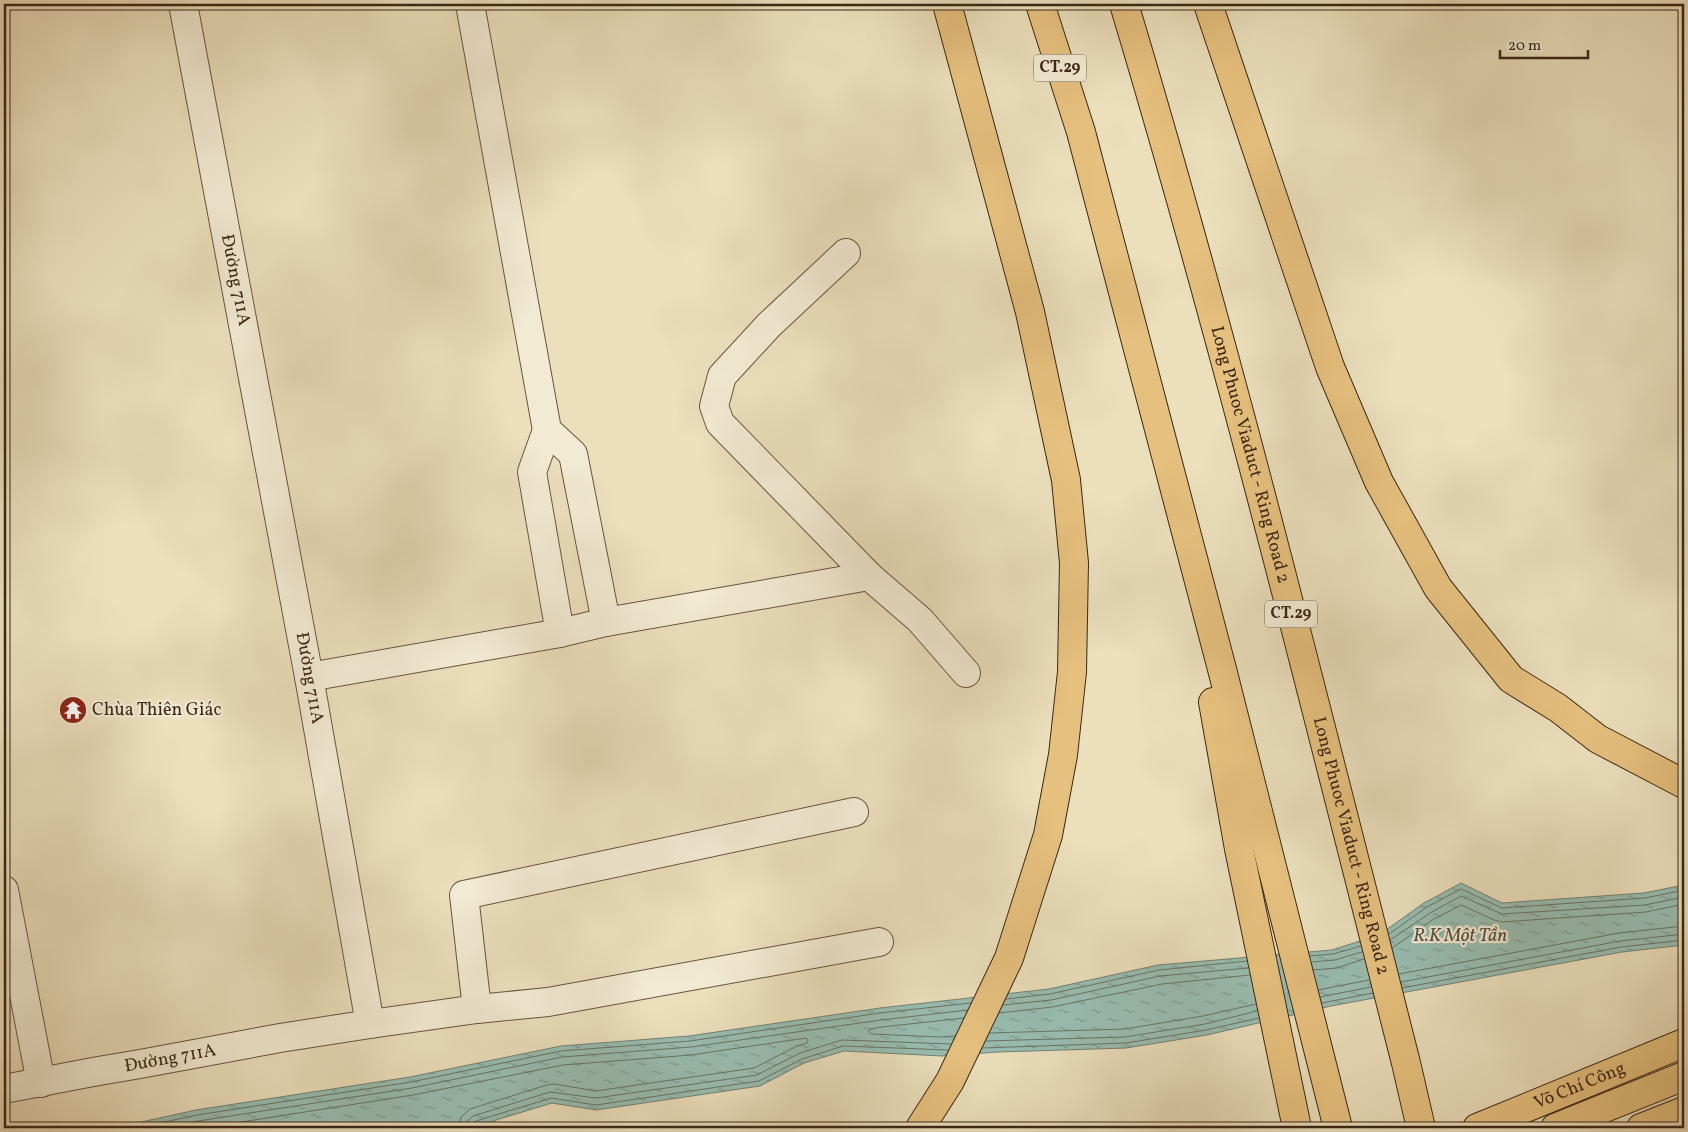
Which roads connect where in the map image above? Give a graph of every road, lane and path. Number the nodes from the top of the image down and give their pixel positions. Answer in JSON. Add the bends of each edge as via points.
{"nodes":[{"id":1,"x":183,"y":4,"type":"edge"},
{"id":2,"x":470,"y":4,"type":"edge"},
{"id":3,"x":947,"y":4,"type":"edge"},
{"id":4,"x":1040,"y":4,"type":"edge"},
{"id":5,"x":1124,"y":4,"type":"edge"},
{"id":6,"x":1208,"y":4,"type":"edge"},
{"id":7,"x":846,"y":253,"type":"dead end"},
{"id":8,"x":547,"y":430,"type":"junction"},
{"id":9,"x":1179,"y":506,"type":"junction"},
{"id":10,"x":869,"y":576,"type":"junction"},
{"id":11,"x":606,"y":622,"type":"junction"},
{"id":12,"x":560,"y":633,"type":"junction"},
{"id":13,"x":966,"y":673,"type":"dead end"},
{"id":14,"x":309,"y":677,"type":"junction"},
{"id":15,"x":1684,"y":784,"type":"edge"},
{"id":16,"x":854,"y":812,"type":"dead end"},
{"id":17,"x":4,"y":890,"type":"edge"},
{"id":18,"x":879,"y":942,"type":"dead end"},
{"id":19,"x":477,"y":1008,"type":"junction"},
{"id":20,"x":370,"y":1024,"type":"junction"},
{"id":21,"x":1684,"y":1043,"type":"edge"},
{"id":22,"x":1684,"y":1076,"type":"edge"},
{"id":23,"x":41,"y":1083,"type":"junction"},
{"id":24,"x":4,"y":1090,"type":"edge"},
{"id":25,"x":1684,"y":1111,"type":"edge"},
{"id":26,"x":920,"y":1128,"type":"edge"},
{"id":27,"x":1297,"y":1128,"type":"edge"},
{"id":28,"x":1338,"y":1128,"type":"edge"},
{"id":29,"x":1421,"y":1128,"type":"edge"},
{"id":30,"x":1477,"y":1128,"type":"edge"},
{"id":31,"x":1555,"y":1128,"type":"edge"},
{"id":32,"x":1641,"y":1128,"type":"edge"}],
"edges":[{"from":1,"to":14,"type":"street","name":"Đường 711A"},
{"from":2,"to":8,"type":"street"},
{"from":3,"to":26,"type":"main road","via":[[1030,312],[1066,480],[1074,563],[1072,672],[1063,755],[1048,835],[1009,958],[950,1081]]},
{"from":4,"to":9,"type":"main road","number":"CT.29","via":[[1081,132]]},
{"from":5,"to":29,"type":"main road","name":"Long Phuoc Viaduct - Ring Road 2","number":"CT.29","via":[[1251,457]]},
{"from":6,"to":15,"type":"main road","via":[[1330,367],[1378,482],[1438,588],[1511,680],[1558,708],[1598,739]]},
{"from":7,"to":10,"type":"street","via":[[722,376],[714,406],[720,423]]},
{"from":8,"to":11,"type":"street","via":[[573,454]]},
{"from":8,"to":12,"type":"street","via":[[532,472]]},
{"from":9,"to":27,"type":"main road","via":[[1238,849]]},
{"from":9,"to":28,"type":"main road","number":"CT.29"},
{"from":10,"to":11,"type":"street"},
{"from":10,"to":13,"type":"street","via":[[920,620]]},
{"from":11,"to":12,"type":"street"},
{"from":12,"to":14,"type":"street"},
{"from":14,"to":20,"type":"street","name":"Đường 711A"},
{"from":16,"to":19,"type":"street","via":[[464,895]]},
{"from":17,"to":23,"type":"street"},
{"from":18,"to":19,"type":"street","via":[[548,1002]]},
{"from":19,"to":20,"type":"street"},
{"from":20,"to":23,"type":"street","name":"Đường 711A"},
{"from":21,"to":30,"type":"main road","name":"Võ Chí Công"},
{"from":22,"to":31,"type":"main road","name":"Võ Chí Công"},
{"from":23,"to":24,"type":"street","name":"Đường 711A"},
{"from":25,"to":32,"type":"main road"}]}
